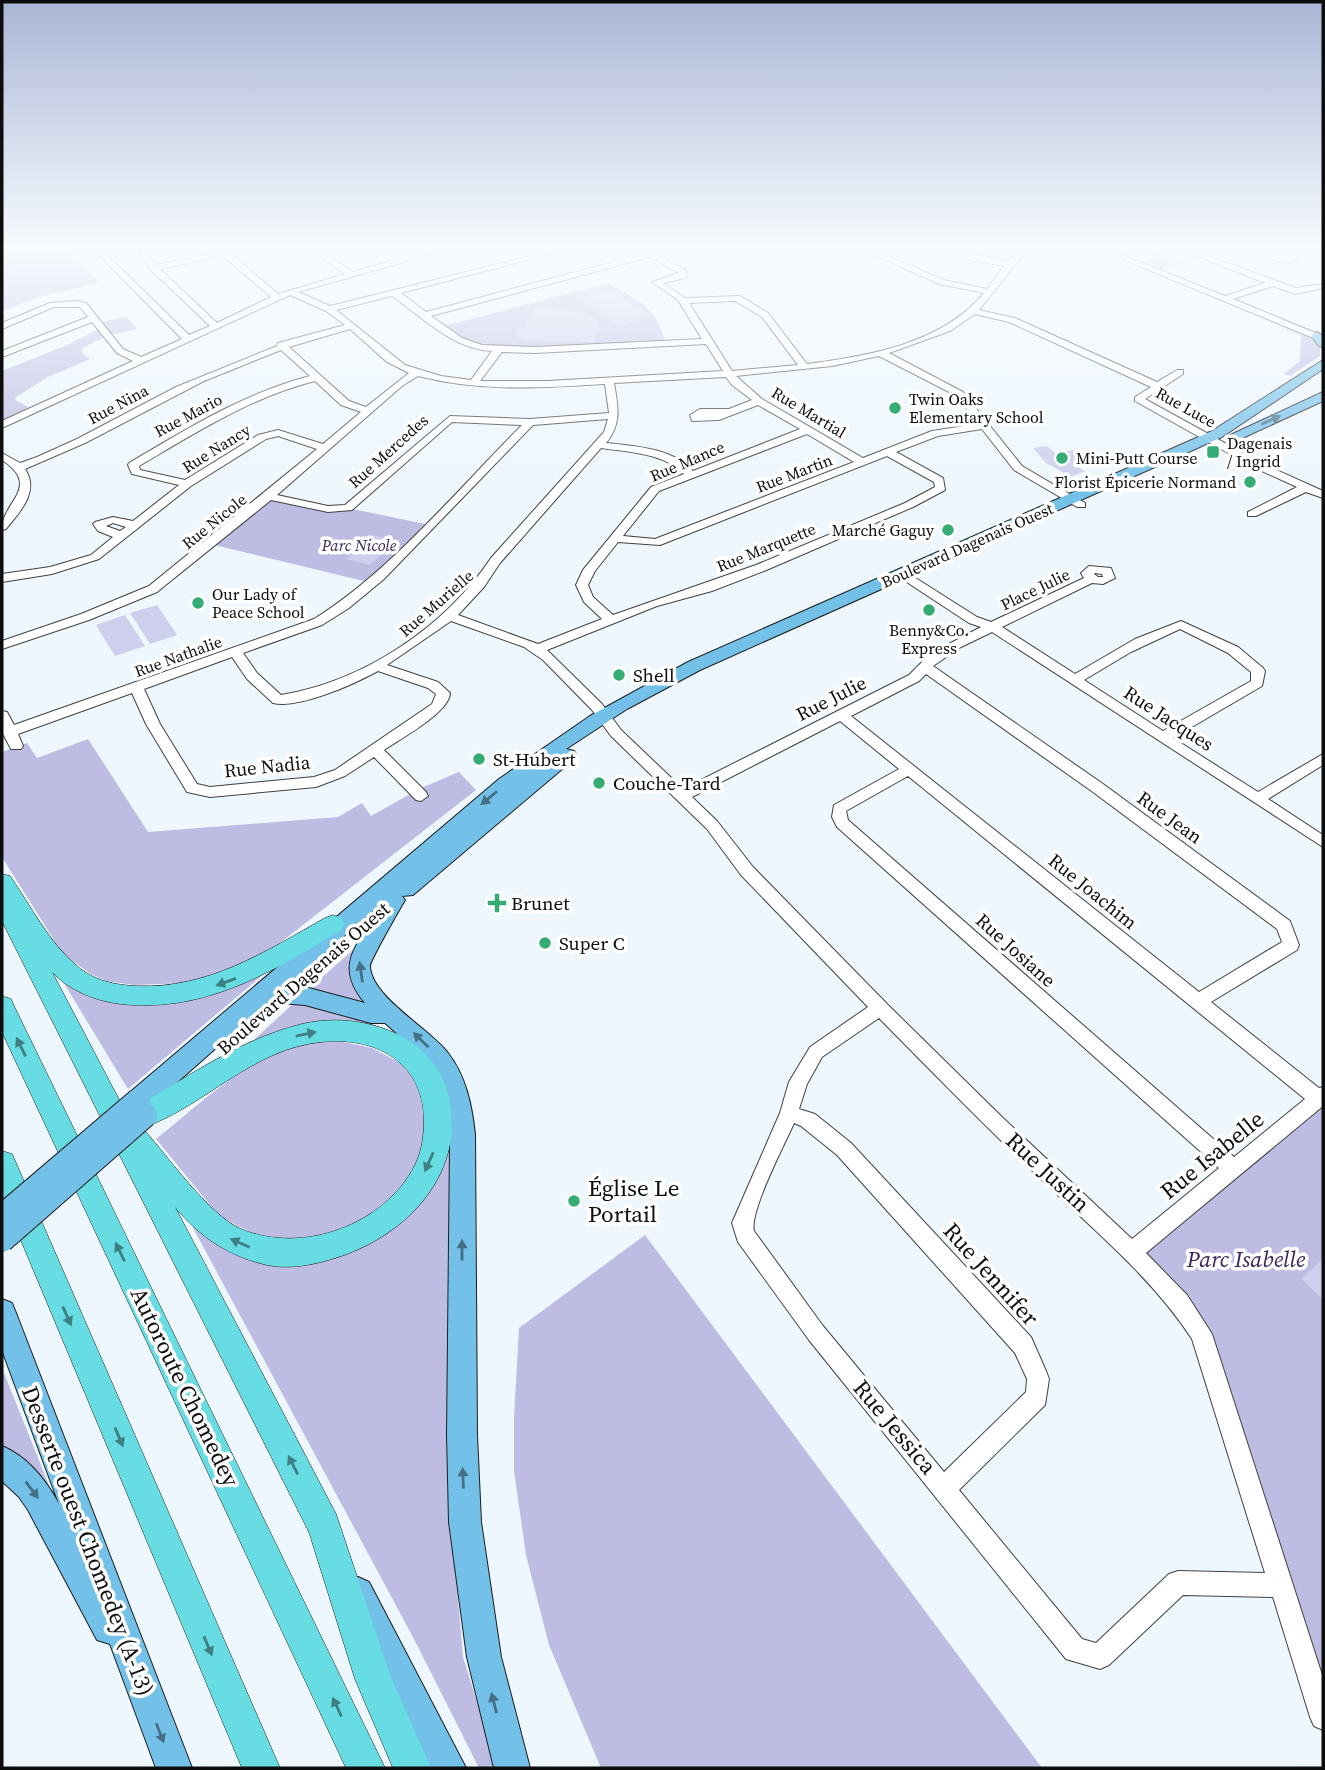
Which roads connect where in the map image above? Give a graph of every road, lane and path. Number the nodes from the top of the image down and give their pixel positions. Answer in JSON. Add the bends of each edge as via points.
{"nodes":[{"id":1,"x":57,"y":333,"type":"edge"},
{"id":2,"x":106,"y":333,"type":"edge"},
{"id":3,"x":181,"y":333,"type":"edge"},
{"id":4,"x":201,"y":333,"type":"edge"},
{"id":5,"x":327,"y":333,"type":"edge"},
{"id":6,"x":359,"y":333,"type":"edge"},
{"id":7,"x":449,"y":333,"type":"edge"},
{"id":8,"x":704,"y":333,"type":"edge"},
{"id":9,"x":778,"y":333,"type":"edge"},
{"id":10,"x":937,"y":333,"type":"edge"},
{"id":11,"x":1040,"y":333,"type":"edge"},
{"id":12,"x":1304,"y":333,"type":"edge"},
{"id":13,"x":187,"y":339,"type":"junction"},
{"id":14,"x":1321,"y":340,"type":"edge"},
{"id":15,"x":709,"y":341,"type":"junction"},
{"id":16,"x":281,"y":345,"type":"junction"},
{"id":17,"x":498,"y":350,"type":"junction"},
{"id":18,"x":879,"y":352,"type":"junction"},
{"id":19,"x":2,"y":354,"type":"edge"},
{"id":20,"x":141,"y":361,"type":"junction"},
{"id":21,"x":1323,"y":364,"type":"edge"},
{"id":22,"x":804,"y":367,"type":"junction"},
{"id":23,"x":417,"y":372,"type":"junction"},
{"id":24,"x":1180,"y":372,"type":"dead end"},
{"id":25,"x":727,"y":373,"type":"junction"},
{"id":26,"x":317,"y":377,"type":"junction"},
{"id":27,"x":609,"y":380,"type":"junction"},
{"id":28,"x":1296,"y":381,"type":"junction"},
{"id":29,"x":473,"y":384,"type":"junction"},
{"id":30,"x":1157,"y":386,"type":"junction"},
{"id":31,"x":1323,"y":396,"type":"edge"},
{"id":32,"x":759,"y":401,"type":"junction"},
{"id":33,"x":36,"y":411,"type":"junction"},
{"id":34,"x":368,"y":411,"type":"junction"},
{"id":35,"x":728,"y":412,"type":"dead end"},
{"id":36,"x":614,"y":416,"type":"junction"},
{"id":37,"x":530,"y":422,"type":"junction"},
{"id":38,"x":2,"y":425,"type":"edge"},
{"id":39,"x":985,"y":426,"type":"junction"},
{"id":40,"x":807,"y":430,"type":"junction"},
{"id":41,"x":2,"y":431,"type":"edge"},
{"id":42,"x":1213,"y":441,"type":"junction"},
{"id":43,"x":598,"y":444,"type":"junction"},
{"id":44,"x":325,"y":448,"type":"junction"},
{"id":45,"x":890,"y":453,"type":"junction"},
{"id":46,"x":2,"y":456,"type":"edge"},
{"id":47,"x":864,"y":463,"type":"junction"},
{"id":48,"x":19,"y":467,"type":"junction"},
{"id":49,"x":690,"y":474,"type":"junction"},
{"id":50,"x":187,"y":484,"type":"junction"},
{"id":51,"x":1305,"y":488,"type":"junction"},
{"id":52,"x":1323,"y":495,"type":"edge"},
{"id":53,"x":269,"y":496,"type":"junction"},
{"id":54,"x":1076,"y":502,"type":"junction"},
{"id":55,"x":1252,"y":514,"type":"dead end"},
{"id":56,"x":134,"y":525,"type":"junction"},
{"id":57,"x":2,"y":527,"type":"edge"},
{"id":58,"x":122,"y":536,"type":"junction"},
{"id":59,"x":613,"y":538,"type":"junction"},
{"id":60,"x":913,"y":575,"type":"junction"},
{"id":61,"x":2,"y":578,"type":"edge"},
{"id":62,"x":1092,"y":579,"type":"dead end"},
{"id":63,"x":449,"y":616,"type":"junction"},
{"id":64,"x":611,"y":620,"type":"junction"},
{"id":65,"x":993,"y":627,"type":"junction"},
{"id":66,"x":2,"y":645,"type":"edge"},
{"id":67,"x":538,"y":649,"type":"junction"},
{"id":68,"x":235,"y":652,"type":"junction"},
{"id":69,"x":377,"y":666,"type":"junction"},
{"id":70,"x":925,"y":667,"type":"junction"},
{"id":71,"x":1075,"y":680,"type":"junction"},
{"id":72,"x":136,"y":687,"type":"junction"},
{"id":73,"x":2,"y":715,"type":"edge"},
{"id":74,"x":841,"y":715,"type":"junction"},
{"id":75,"x":607,"y":720,"type":"junction"},
{"id":76,"x":9,"y":732,"type":"junction"},
{"id":77,"x":1163,"y":737,"type":"junction"},
{"id":78,"x":16,"y":746,"type":"dead end"},
{"id":79,"x":375,"y":749,"type":"junction"},
{"id":80,"x":1323,"y":760,"type":"edge"},
{"id":81,"x":908,"y":770,"type":"junction"},
{"id":82,"x":421,"y":796,"type":"dead end"},
{"id":83,"x":682,"y":796,"type":"junction"},
{"id":84,"x":1258,"y":799,"type":"junction"},
{"id":85,"x":1323,"y":842,"type":"edge"},
{"id":86,"x":2,"y":882,"type":"edge"},
{"id":87,"x":2,"y":899,"type":"edge"},
{"id":88,"x":394,"y":900,"type":"junction"},
{"id":89,"x":368,"y":903,"type":"junction"},
{"id":90,"x":333,"y":924,"type":"joint"},
{"id":91,"x":274,"y":993,"type":"junction"},
{"id":92,"x":1197,"y":1002,"type":"junction"},
{"id":93,"x":2,"y":1006,"type":"edge"},
{"id":94,"x":880,"y":1008,"type":"junction"},
{"id":95,"x":390,"y":1014,"type":"junction"},
{"id":96,"x":1321,"y":1097,"type":"edge"},
{"id":97,"x":133,"y":1112,"type":"junction"},
{"id":98,"x":789,"y":1113,"type":"junction"},
{"id":99,"x":2,"y":1163,"type":"edge"},
{"id":100,"x":1234,"y":1169,"type":"junction"},
{"id":101,"x":2,"y":1218,"type":"edge"},
{"id":102,"x":2,"y":1240,"type":"edge"},
{"id":103,"x":1132,"y":1252,"type":"junction"},
{"id":104,"x":2,"y":1313,"type":"edge"},
{"id":105,"x":2,"y":1461,"type":"edge"},
{"id":106,"x":944,"y":1487,"type":"junction"},
{"id":107,"x":324,"y":1526,"type":"junction"},
{"id":108,"x":1279,"y":1585,"type":"junction"},
{"id":109,"x":146,"y":1698,"type":"junction"},
{"id":110,"x":1323,"y":1717,"type":"edge"},
{"id":111,"x":174,"y":1768,"type":"edge"},
{"id":112,"x":261,"y":1768,"type":"edge"},
{"id":113,"x":366,"y":1768,"type":"edge"},
{"id":114,"x":412,"y":1768,"type":"edge"},
{"id":115,"x":448,"y":1768,"type":"edge"},
{"id":116,"x":512,"y":1768,"type":"edge"}],
"edges":[{"from":1,"to":19,"type":"street"},
{"from":2,"to":20,"type":"street","via":[[120,351]]},
{"from":3,"to":13,"type":"street"},
{"from":4,"to":13,"type":"street"},
{"from":5,"to":16,"type":"street","name":"Rue Nina"},
{"from":6,"to":23,"type":"street","via":[[393,361]]},
{"from":7,"to":17,"type":"street","via":[[459,340]]},
{"from":8,"to":15,"type":"street","name":"Rue Martial"},
{"from":9,"to":22,"type":"street"},
{"from":10,"to":18,"type":"street"},
{"from":11,"to":30,"type":"street"},
{"from":12,"to":14,"type":"street"},
{"from":13,"to":20,"type":"street"},
{"from":15,"to":17,"type":"street"},
{"from":15,"to":25,"type":"street","name":"Rue Martial"},
{"from":16,"to":26,"type":"street"},
{"from":16,"to":48,"type":"street","name":"Rue Nina","via":[[177,390],[52,456]]},
{"from":17,"to":29,"type":"street"},
{"from":18,"to":22,"type":"street"},
{"from":18,"to":39,"type":"street","via":[[960,394]]},
{"from":20,"to":33,"type":"street"},
{"from":21,"to":28,"type":"main road","name":"Boulevard Dagenais Ouest"},
{"from":22,"to":25,"type":"street"},
{"from":23,"to":29,"type":"street"},
{"from":23,"to":34,"type":"street","name":"Rue Nicole"},
{"from":24,"to":30,"type":"street"},
{"from":25,"to":27,"type":"street"},
{"from":25,"to":32,"type":"street","name":"Rue Martial"},
{"from":26,"to":34,"type":"street","via":[[345,403]]},
{"from":26,"to":50,"type":"street","name":"Rue Mario","via":[[286,385],[220,414],[133,465],[136,472]]},
{"from":27,"to":29,"type":"street"},
{"from":27,"to":36,"type":"street"},
{"from":28,"to":31,"type":"main road","via":[[1290,392],[1295,397]]},
{"from":28,"to":42,"type":"main road","name":"Boulevard Dagenais Ouest"},
{"from":30,"to":42,"type":"street","name":"Rue Luce","via":[[1138,399]]},
{"from":42,"to":31,"type":"main road","name":"Boulevard Dagenais Ouest","one_way":true},
{"from":32,"to":35,"type":"street"},
{"from":32,"to":40,"type":"street","name":"Rue Martial"},
{"from":33,"to":38,"type":"street"},
{"from":33,"to":41,"type":"street"},
{"from":34,"to":44,"type":"street","name":"Rue Nicole"},
{"from":36,"to":37,"type":"street","name":"Rue Mercedes"},
{"from":36,"to":43,"type":"street","name":"Rue Murielle","via":[[609,433]]},
{"from":37,"to":53,"type":"street","name":"Rue Mercedes","via":[[444,421],[348,508],[328,509]]},
{"from":37,"to":68,"type":"street","name":"Rue Nathalie","via":[[380,576],[345,605],[299,630]]},
{"from":39,"to":45,"type":"street","name":"Rue Martin","via":[[936,433]]},
{"from":39,"to":54,"type":"street","via":[[1018,468]]},
{"from":40,"to":47,"type":"street","name":"Rue Martial"},
{"from":40,"to":49,"type":"street","name":"Rue Mance"},
{"from":42,"to":51,"type":"street","name":"Rue Luce"},
{"from":42,"to":54,"type":"main road","name":"Boulevard Dagenais Ouest"},
{"from":43,"to":49,"type":"street","via":[[669,458]]},
{"from":43,"to":63,"type":"street","name":"Rue Murielle","via":[[495,561],[487,579]]},
{"from":44,"to":50,"type":"street","name":"Rue Nancy","via":[[272,433]]},
{"from":44,"to":53,"type":"street","name":"Rue Nicole"},
{"from":45,"to":47,"type":"street","name":"Rue Martin"},
{"from":45,"to":64,"type":"street","name":"Rue Marquette","via":[[939,480],[942,488],[760,568]]},
{"from":46,"to":48,"type":"street"},
{"from":47,"to":59,"type":"street","name":"Rue Martin","via":[[656,543]]},
{"from":48,"to":57,"type":"street","via":[[26,492]]},
{"from":49,"to":59,"type":"street","name":"Rue Mance","via":[[655,489]]},
{"from":50,"to":56,"type":"street","name":"Rue Nancy"},
{"from":51,"to":52,"type":"street","name":"Rue Luce"},
{"from":51,"to":55,"type":"street"},
{"from":53,"to":66,"type":"street","name":"Rue Nicole","via":[[140,596]]},
{"from":54,"to":60,"type":"main road","name":"Boulevard Dagenais Ouest"},
{"from":56,"to":58,"type":"street","name":"Rue Nancy"},
{"from":56,"to":58,"type":"street","via":[[113,520],[99,524]]},
{"from":58,"to":61,"type":"street","name":"Rue Nancy","via":[[95,557]]},
{"from":59,"to":64,"type":"street","name":"Rue Mance","via":[[582,584],[588,599]]},
{"from":60,"to":65,"type":"street","name":"Rue Jacques","via":[[973,620]]},
{"from":60,"to":75,"type":"main road","name":"Boulevard Dagenais Ouest","via":[[681,672]]},
{"from":62,"to":65,"type":"street","name":"Place Julie"},
{"from":63,"to":67,"type":"street"},
{"from":63,"to":69,"type":"street","name":"Rue Murielle","via":[[410,648]]},
{"from":64,"to":67,"type":"street","name":"Rue Marquette"},
{"from":65,"to":70,"type":"street","name":"Rue Julie","via":[[956,644]]},
{"from":65,"to":71,"type":"street","name":"Rue Jacques"},
{"from":67,"to":75,"type":"street","name":"Rue Justin"},
{"from":68,"to":69,"type":"street","name":"Rue Murielle","via":[[278,700],[317,691]]},
{"from":68,"to":72,"type":"street","name":"Rue Nathalie"},
{"from":69,"to":79,"type":"street","name":"Rue Nadia","via":[[433,685],[443,699],[437,708]]},
{"from":70,"to":74,"type":"street","name":"Rue Julie","via":[[914,678]]},
{"from":70,"to":92,"type":"street","name":"Rue Jean","via":[[1284,925],[1291,945]]},
{"from":71,"to":77,"type":"street","name":"Rue Jacques"},
{"from":71,"to":77,"type":"street","via":[[1158,632],[1181,625],[1233,650],[1258,671],[1257,683]]},
{"from":72,"to":76,"type":"street","name":"Rue Nathalie"},
{"from":72,"to":79,"type":"street","name":"Rue Nadia","via":[[192,788],[210,792],[316,782],[340,773]]},
{"from":73,"to":76,"type":"street"},
{"from":74,"to":81,"type":"street","name":"Rue Joachim"},
{"from":74,"to":83,"type":"street","name":"Rue Julie"},
{"from":75,"to":83,"type":"street","name":"Rue Justin"},
{"from":75,"to":88,"type":"main road","name":"Boulevard Dagenais Ouest"},
{"from":75,"to":89,"type":"main road","name":"Boulevard Dagenais Ouest","one_way":true,"via":[[523,771]]},
{"from":76,"to":78,"type":"street"},
{"from":77,"to":84,"type":"street","name":"Rue Jacques"},
{"from":79,"to":82,"type":"street"},
{"from":80,"to":84,"type":"street"},
{"from":81,"to":92,"type":"street","name":"Rue Joachim"},
{"from":81,"to":100,"type":"street","name":"Rue Josiane","via":[[839,809],[842,823]]},
{"from":83,"to":94,"type":"street","name":"Rue Justin","via":[[712,825],[747,871]]},
{"from":84,"to":85,"type":"street","name":"Rue Jacques"},
{"from":90,"to":86,"type":"highway","one_way":true,"via":[[224,984],[170,996],[130,996],[101,990],[69,974]]},
{"from":87,"to":97,"type":"highway"},
{"from":88,"to":91,"type":"main road","name":"Boulevard Dagenais Ouest"},
{"from":95,"to":88,"type":"main road","one_way":true,"via":[[364,985],[359,970],[362,954]]},
{"from":89,"to":90,"type":"main road"},
{"from":89,"to":91,"type":"main road","name":"Boulevard Dagenais Ouest"},
{"from":91,"to":95,"type":"main road"},
{"from":91,"to":97,"type":"main road","name":"Boulevard Dagenais Ouest"},
{"from":92,"to":96,"type":"street","name":"Rue Joachim"},
{"from":113,"to":93,"type":"highway","name":"Autoroute Chomedey","one_way":true},
{"from":94,"to":98,"type":"street","name":"Rue Jessica","via":[[816,1052],[798,1082]]},
{"from":94,"to":103,"type":"street","name":"Rue Justin"},
{"from":116,"to":95,"type":"main road","one_way":true,"via":[[484,1657],[466,1535],[460,1108],[437,1056]]},
{"from":96,"to":100,"type":"street","name":"Rue Isabelle"},
{"from":97,"to":97,"type":"highway","one_way":true,"via":[[275,1043],[338,1031],[373,1036],[410,1055],[429,1078],[440,1122],[428,1167],[388,1217],[332,1247],[285,1254],[244,1246],[210,1225]]},
{"from":97,"to":101,"type":"main road","name":"Boulevard Dagenais Ouest","bridge":true},
{"from":97,"to":102,"type":"main road","name":"Boulevard Dagenais Ouest","bridge":true},
{"from":107,"to":97,"type":"highway","one_way":true},
{"from":98,"to":106,"type":"street","name":"Rue Jessica","via":[[750,1200],[743,1223],[745,1235],[816,1333]]},
{"from":98,"to":106,"type":"street","name":"Rue Jennifer","via":[[808,1119],[844,1149],[1023,1345],[1038,1379],[1037,1397]]},
{"from":99,"to":112,"type":"highway","one_way":true},
{"from":100,"to":103,"type":"street","name":"Rue Isabelle"},
{"from":103,"to":108,"type":"street","name":"Rue Justin","via":[[1180,1302],[1200,1334]]},
{"from":104,"to":109,"type":"main road","name":"Desserte ouest Chomedey (A-13)"},
{"from":105,"to":109,"type":"main road","one_way":true,"via":[[39,1499]]},
{"from":106,"to":108,"type":"street","name":"Rue Jessica","via":[[1075,1650],[1100,1656],[1178,1583]]},
{"from":107,"to":114,"type":"highway","via":[[373,1679]]},
{"from":107,"to":115,"type":"main road"},
{"from":108,"to":110,"type":"street","name":"Rue Justin"},
{"from":109,"to":111,"type":"main road","name":"Desserte ouest Chomedey (A-13)","one_way":true}]}
